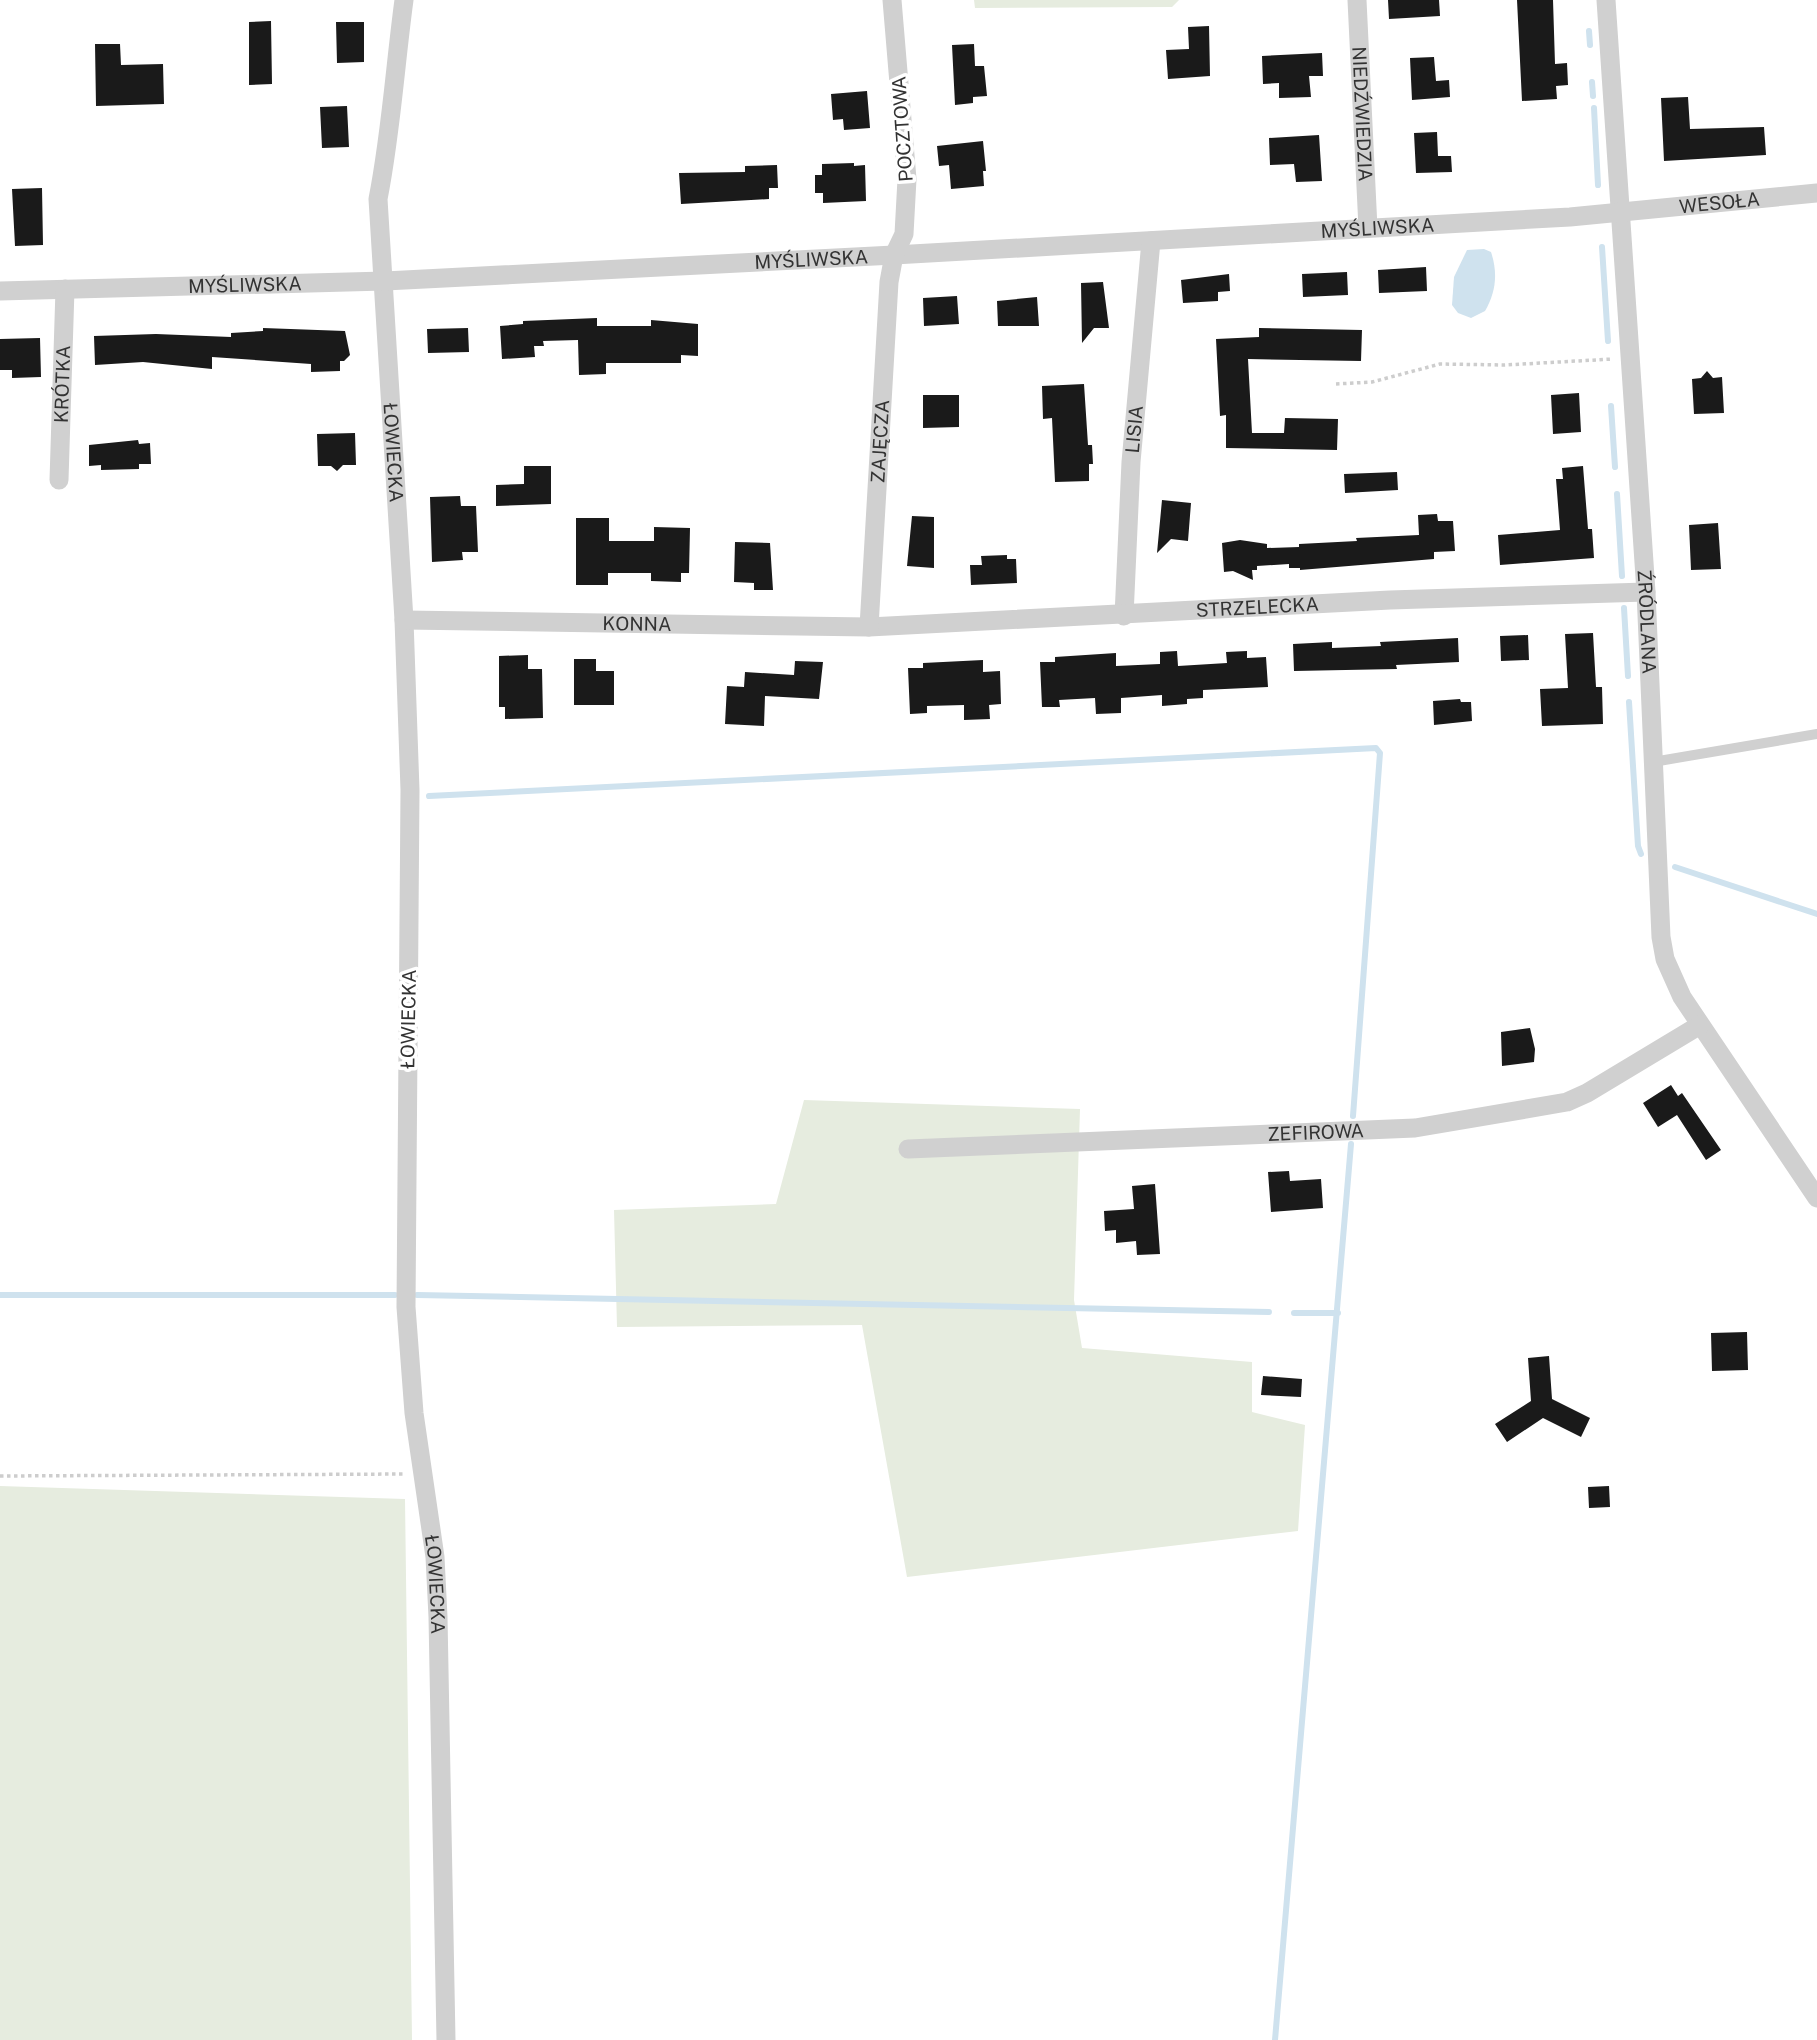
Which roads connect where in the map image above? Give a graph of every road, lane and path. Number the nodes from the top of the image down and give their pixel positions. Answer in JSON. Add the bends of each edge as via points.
{"nodes":[{"id":1,"x":404,"y":0,"type":"edge"},
{"id":2,"x":892,"y":0,"type":"edge"},
{"id":3,"x":1357,"y":0,"type":"edge"},
{"id":4,"x":1606,"y":0,"type":"edge"},
{"id":5,"x":1817,"y":193,"type":"edge"},
{"id":6,"x":1620,"y":211,"type":"junction"},
{"id":7,"x":1367,"y":228,"type":"junction"},
{"id":8,"x":1151,"y":241,"type":"junction"},
{"id":9,"x":894,"y":255,"type":"junction"},
{"id":10,"x":385,"y":281,"type":"junction"},
{"id":11,"x":65,"y":289,"type":"junction"},
{"id":12,"x":0,"y":291,"type":"edge"},
{"id":13,"x":1629,"y":357,"type":"junction"},
{"id":14,"x":1336,"y":384,"type":"dead end"},
{"id":15,"x":59,"y":480,"type":"dead end"},
{"id":16,"x":1646,"y":592,"type":"junction"},
{"id":17,"x":1124,"y":616,"type":"junction"},
{"id":18,"x":404,"y":620,"type":"junction"},
{"id":19,"x":869,"y":627,"type":"junction"},
{"id":20,"x":1817,"y":734,"type":"edge"},
{"id":21,"x":1653,"y":762,"type":"junction"},
{"id":22,"x":1700,"y":1025,"type":"junction"},
{"id":23,"x":908,"y":1149,"type":"dead end"},
{"id":24,"x":1817,"y":1198,"type":"edge"},
{"id":25,"x":423,"y":1474,"type":"junction"},
{"id":26,"x":0,"y":1476,"type":"edge"},
{"id":27,"x":446,"y":2040,"type":"edge"}],
"edges":[{"from":1,"to":10,"type":"street","name":"ŁOWIECKA","via":[[378,199]]},
{"from":2,"to":9,"type":"street","name":"POCZTOWA","via":[[907,180],[904,234]]},
{"from":3,"to":7,"type":"street","name":"NIEDŹWIEDZIA"},
{"from":4,"to":6,"type":"street","name":"ŹRÓDLANA"},
{"from":5,"to":6,"type":"street","name":"WESOŁA"},
{"from":6,"to":7,"type":"street","name":"MYŚLIWSKA"},
{"from":6,"to":13,"type":"street","name":"ŹRÓDLANA"},
{"from":7,"to":8,"type":"street","name":"MYŚLIWSKA"},
{"from":8,"to":9,"type":"street","name":"MYŚLIWSKA"},
{"from":8,"to":17,"type":"street","name":"LISIA","via":[[1131,462]]},
{"from":9,"to":10,"type":"street","name":"MYŚLIWSKA"},
{"from":9,"to":19,"type":"street","name":"ZAJĘCZA"},
{"from":10,"to":11,"type":"street","name":"MYŚLIWSKA"},
{"from":10,"to":18,"type":"street","name":"ŁOWIECKA"},
{"from":11,"to":12,"type":"street","name":"MYŚLIWSKA"},
{"from":11,"to":15,"type":"street","name":"KRÓTKA"},
{"from":13,"to":14,"type":"path","via":[[1440,364],[1372,382]]},
{"from":13,"to":16,"type":"street","name":"ŹRÓDLANA"},
{"from":16,"to":17,"type":"street","name":"STRZELECKA","via":[[1390,600]]},
{"from":16,"to":21,"type":"street","name":"ŹRÓDLANA"},
{"from":17,"to":19,"type":"street","name":"STRZELECKA"},
{"from":18,"to":19,"type":"street","name":"KONNA"},
{"from":18,"to":25,"type":"street","name":"ŁOWIECKA","via":[[411,790],[406,1307]]},
{"from":20,"to":21,"type":"lane"},
{"from":21,"to":22,"type":"street","name":"ŹRÓDLANA","via":[[1661,937],[1671,975]]},
{"from":22,"to":23,"type":"street","name":"ZEFIROWA","via":[[1567,1102],[1415,1128]]},
{"from":22,"to":24,"type":"street","name":"ŹRÓDLANA"},
{"from":25,"to":26,"type":"path"},
{"from":25,"to":27,"type":"street","name":"ŁOWIECKA","via":[[439,1617]]}]}
